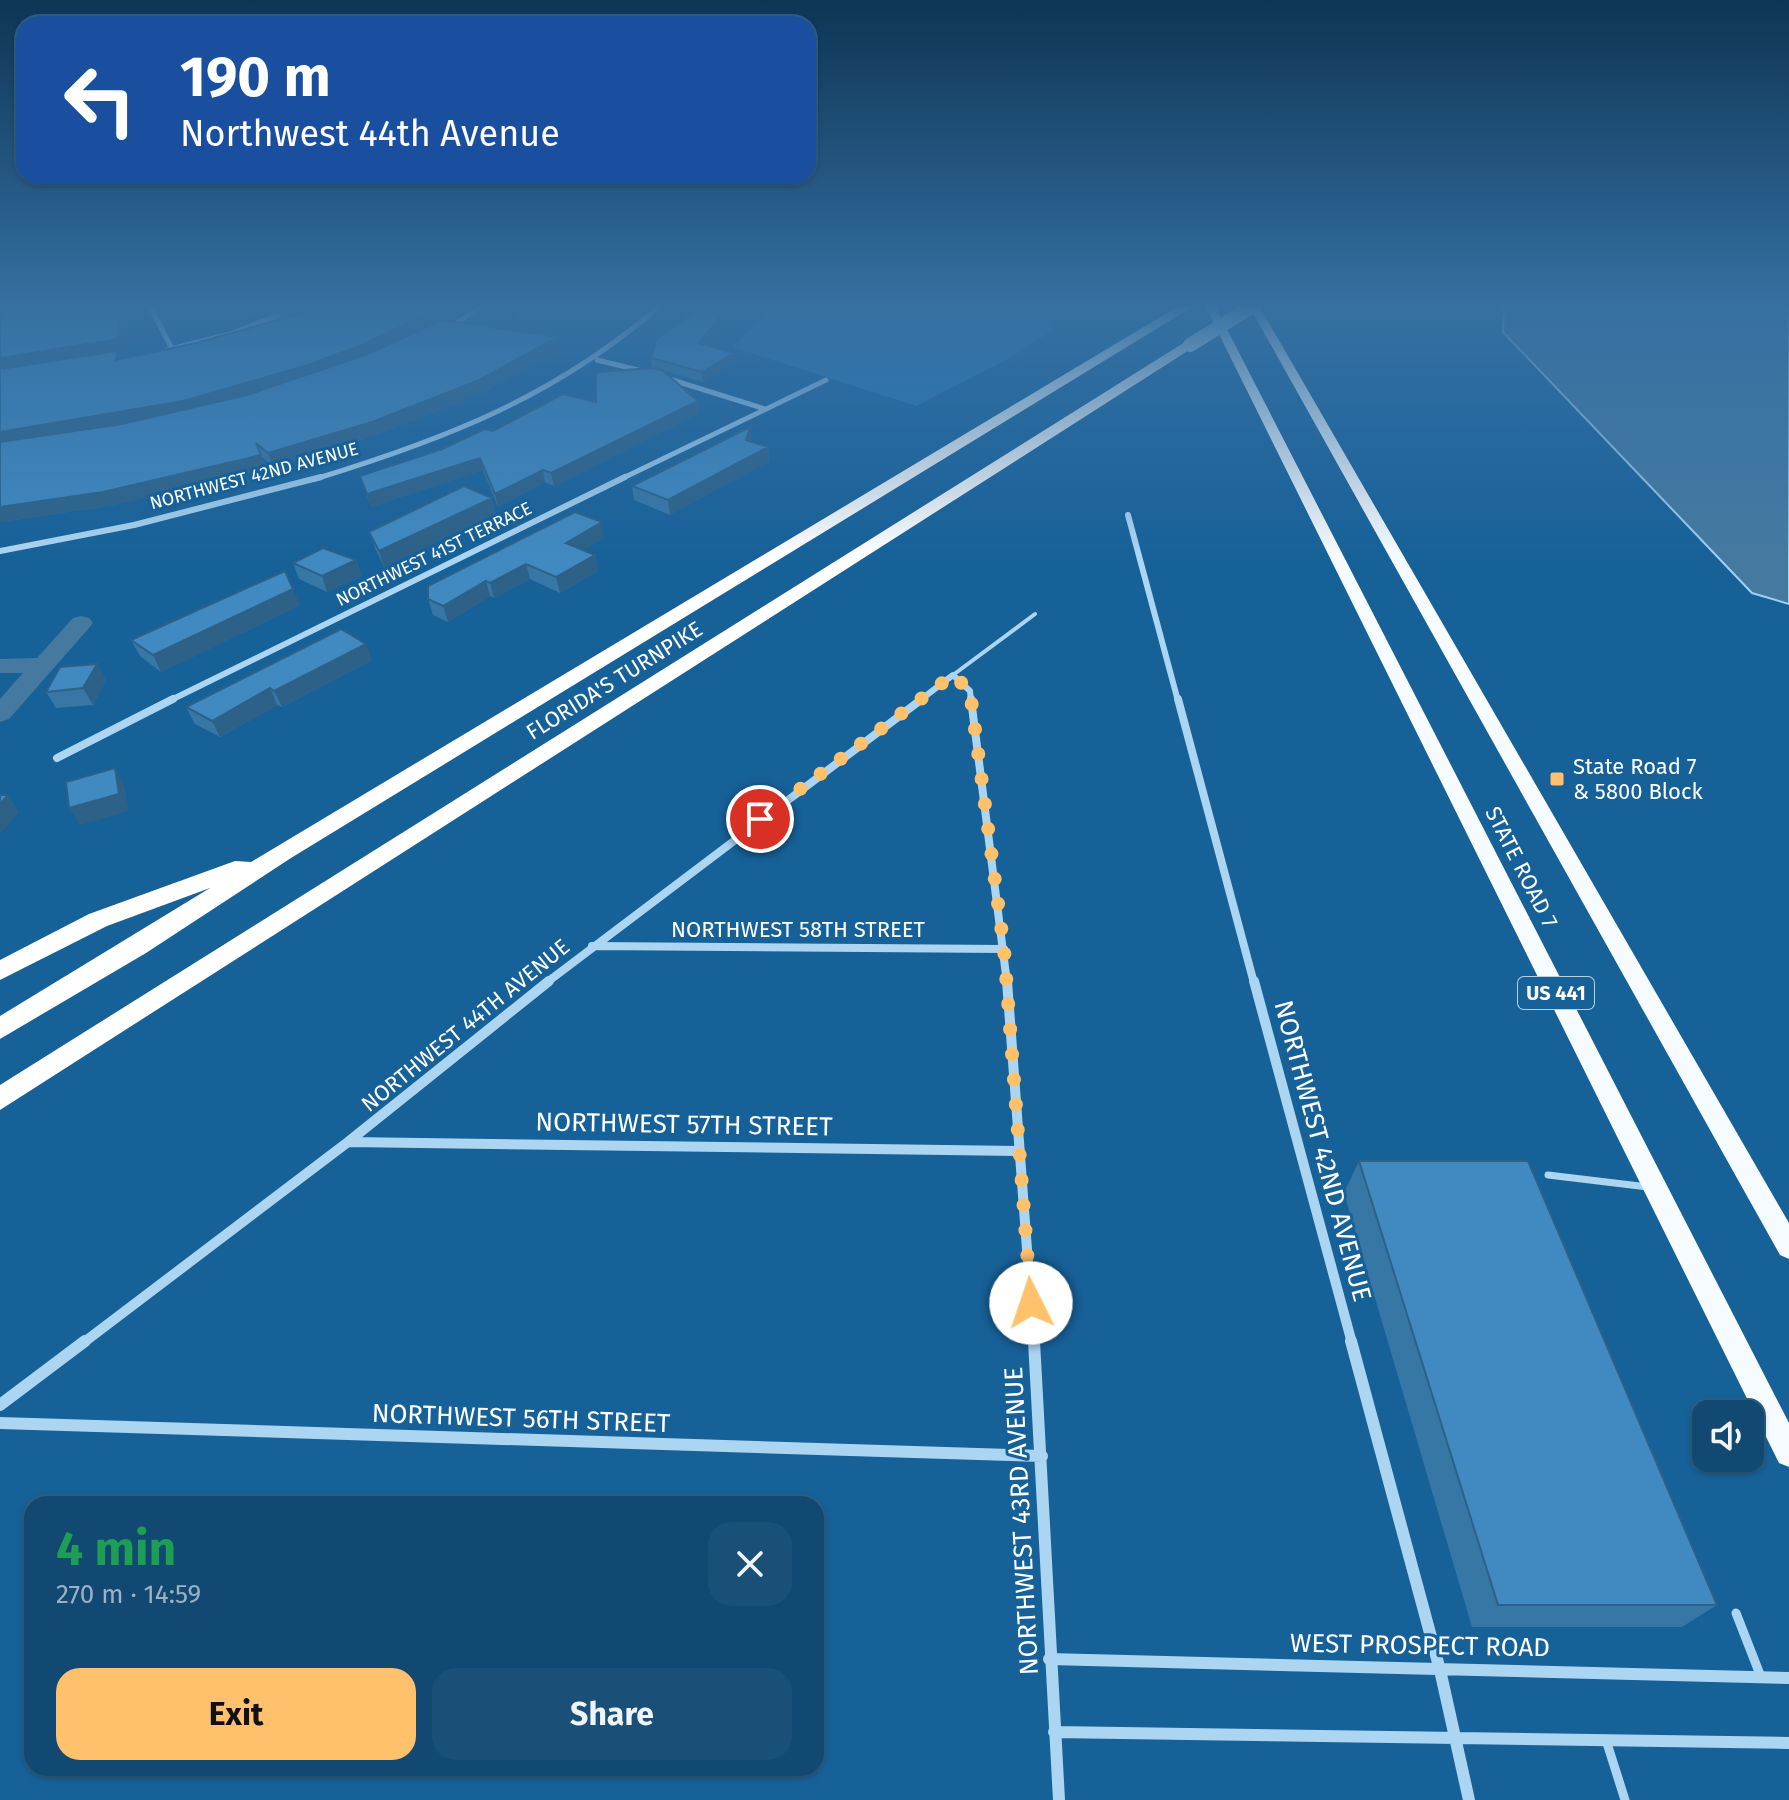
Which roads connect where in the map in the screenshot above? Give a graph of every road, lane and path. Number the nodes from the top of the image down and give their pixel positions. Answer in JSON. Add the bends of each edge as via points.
{"nodes":[{"id":1,"x":541,"y":388,"type":"edge"},
{"id":2,"x":700,"y":388,"type":"edge"},
{"id":3,"x":809,"y":388,"type":"edge"},
{"id":4,"x":1051,"y":388,"type":"edge"},
{"id":5,"x":1122,"y":388,"type":"edge"},
{"id":6,"x":1251,"y":388,"type":"edge"},
{"id":7,"x":1302,"y":388,"type":"edge"},
{"id":8,"x":766,"y":409,"type":"junction"},
{"id":9,"x":1128,"y":515,"type":"dead end"},
{"id":10,"x":3,"y":550,"type":"edge"},
{"id":11,"x":1035,"y":614,"type":"dead end"},
{"id":12,"x":953,"y":675,"type":"junction"},
{"id":13,"x":57,"y":758,"type":"dead end"},
{"id":14,"x":283,"y":852,"type":"junction"},
{"id":15,"x":592,"y":946,"type":"junction"},
{"id":16,"x":1004,"y":949,"type":"junction"},
{"id":17,"x":0,"y":971,"type":"edge"},
{"id":18,"x":0,"y":1029,"type":"edge"},
{"id":19,"x":0,"y":1099,"type":"edge"},
{"id":20,"x":348,"y":1142,"type":"junction"},
{"id":21,"x":1020,"y":1151,"type":"junction"},
{"id":22,"x":1548,"y":1175,"type":"dead end"},
{"id":23,"x":1655,"y":1188,"type":"junction"},
{"id":24,"x":1789,"y":1247,"type":"edge"},
{"id":25,"x":0,"y":1405,"type":"edge"},
{"id":26,"x":0,"y":1423,"type":"edge"},
{"id":27,"x":1789,"y":1453,"type":"edge"},
{"id":28,"x":1042,"y":1456,"type":"junction"},
{"id":29,"x":1736,"y":1613,"type":"dead end"},
{"id":30,"x":1049,"y":1659,"type":"junction"},
{"id":31,"x":1440,"y":1670,"type":"junction"},
{"id":32,"x":1761,"y":1677,"type":"junction"},
{"id":33,"x":1789,"y":1678,"type":"edge"},
{"id":34,"x":1054,"y":1732,"type":"junction"},
{"id":35,"x":1456,"y":1738,"type":"junction"},
{"id":36,"x":1606,"y":1740,"type":"junction"},
{"id":37,"x":1789,"y":1743,"type":"edge"},
{"id":38,"x":1059,"y":1800,"type":"edge"},
{"id":39,"x":1469,"y":1800,"type":"edge"},
{"id":40,"x":1625,"y":1800,"type":"edge"}],
"edges":[{"from":1,"to":10,"type":"street","name":"NORTHWEST 42ND AVENUE","via":[[463,427],[340,473],[84,537]]},
{"from":2,"to":8,"type":"street"},
{"from":3,"to":8,"type":"street","name":"NORTHWEST 41ST TERRACE"},
{"from":4,"to":14,"type":"highway","name":"FLORIDA'S TURNPIKE"},
{"from":5,"to":19,"type":"highway","name":"FLORIDA'S TURNPIKE","bridge":true},
{"from":6,"to":23,"type":"main road","name":"STATE ROAD 7","number":"US 441"},
{"from":7,"to":24,"type":"main road","name":"STATE ROAD 7"},
{"from":8,"to":13,"type":"street","name":"NORTHWEST 41ST TERRACE"},
{"from":9,"to":31,"type":"street","name":"NORTHWEST 42ND AVENUE"},
{"from":11,"to":12,"type":"lane"},
{"from":12,"to":15,"type":"street","name":"NORTHWEST 44TH AVENUE"},
{"from":12,"to":16,"type":"street","name":"NORTHWEST 43RD AVENUE","via":[[970,691]]},
{"from":14,"to":17,"type":"highway","via":[[98,920]]},
{"from":14,"to":18,"type":"highway","name":"FLORIDA'S TURNPIKE"},
{"from":15,"to":16,"type":"street","name":"NORTHWEST 58TH STREET"},
{"from":15,"to":20,"type":"street","name":"NORTHWEST 44TH AVENUE"},
{"from":16,"to":21,"type":"street","name":"NORTHWEST 43RD AVENUE"},
{"from":20,"to":21,"type":"street","name":"NORTHWEST 57TH STREET"},
{"from":20,"to":25,"type":"street","name":"NORTHWEST 44TH AVENUE"},
{"from":21,"to":28,"type":"street","name":"NORTHWEST 43RD AVENUE"},
{"from":22,"to":23,"type":"lane"},
{"from":23,"to":27,"type":"main road","name":"STATE ROAD 7","number":"US 441"},
{"from":26,"to":28,"type":"street","name":"NORTHWEST 56TH STREET"},
{"from":28,"to":30,"type":"street","name":"NORTHWEST 43RD AVENUE"},
{"from":29,"to":32,"type":"lane"},
{"from":30,"to":31,"type":"street","name":"WEST PROSPECT ROAD"},
{"from":30,"to":34,"type":"street","name":"NORTHWEST 43RD AVENUE"},
{"from":31,"to":32,"type":"street","name":"WEST PROSPECT ROAD"},
{"from":31,"to":35,"type":"street","name":"NORTHWEST 42ND AVENUE"},
{"from":32,"to":33,"type":"street","name":"WEST PROSPECT ROAD"},
{"from":34,"to":35,"type":"street"},
{"from":34,"to":38,"type":"street","name":"NORTHWEST 43RD AVENUE"},
{"from":35,"to":36,"type":"street"},
{"from":35,"to":39,"type":"street","name":"NORTHWEST 42ND AVENUE"},
{"from":36,"to":37,"type":"street"},
{"from":36,"to":40,"type":"lane"}]}
